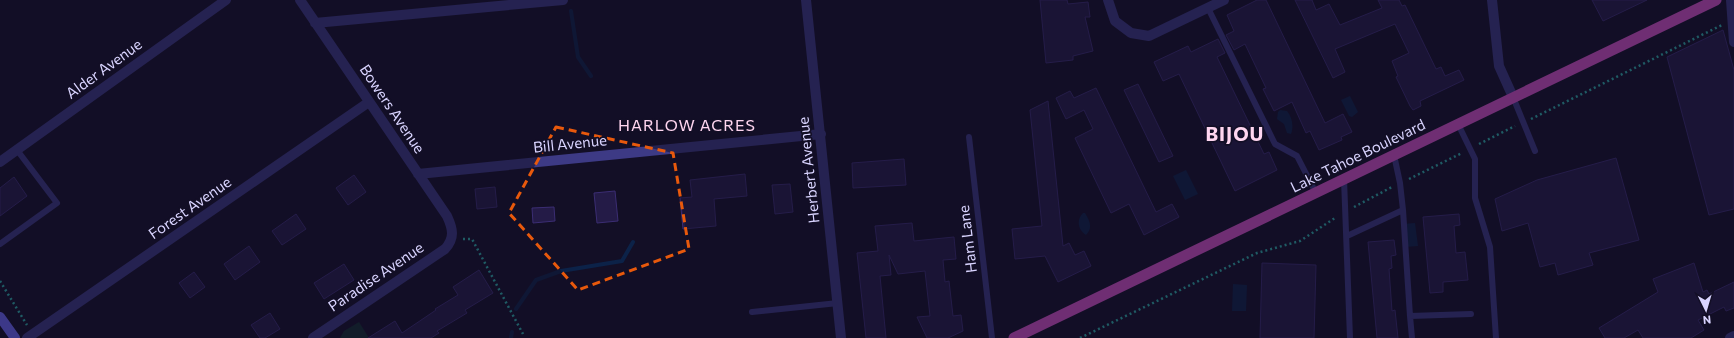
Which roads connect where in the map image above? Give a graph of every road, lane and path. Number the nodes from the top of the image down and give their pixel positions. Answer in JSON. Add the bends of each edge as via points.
{"nodes":[{"id":1,"x":226,"y":0,"type":"edge"},
{"id":2,"x":300,"y":0,"type":"edge"},
{"id":3,"x":563,"y":0,"type":"edge"},
{"id":4,"x":806,"y":0,"type":"edge"},
{"id":5,"x":1108,"y":0,"type":"edge"},
{"id":6,"x":1224,"y":0,"type":"edge"},
{"id":7,"x":1492,"y":0,"type":"edge"},
{"id":8,"x":1716,"y":0,"type":"edge"},
{"id":9,"x":1731,"y":0,"type":"edge"},
{"id":10,"x":1208,"y":8,"type":"junction"},
{"id":11,"x":315,"y":23,"type":"junction"},
{"id":12,"x":1722,"y":25,"type":"dead end"},
{"id":13,"x":1734,"y":42,"type":"edge"},
{"id":14,"x":1513,"y":97,"type":"junction"},
{"id":15,"x":369,"y":102,"type":"junction"},
{"id":16,"x":1534,"y":117,"type":"dead end"},
{"id":17,"x":1458,"y":124,"type":"junction"},
{"id":18,"x":1504,"y":132,"type":"dead end"},
{"id":19,"x":821,"y":134,"type":"junction"},
{"id":20,"x":969,"y":137,"type":"dead end"},
{"id":21,"x":1479,"y":144,"type":"dead end"},
{"id":22,"x":17,"y":150,"type":"junction"},
{"id":23,"x":1466,"y":150,"type":"dead end"},
{"id":24,"x":1535,"y":151,"type":"dead end"},
{"id":25,"x":1394,"y":155,"type":"junction"},
{"id":26,"x":0,"y":162,"type":"edge"},
{"id":27,"x":418,"y":174,"type":"junction"},
{"id":28,"x":1414,"y":176,"type":"dead end"},
{"id":29,"x":1344,"y":179,"type":"junction"},
{"id":30,"x":1391,"y":188,"type":"dead end"},
{"id":31,"x":1316,"y":193,"type":"junction"},
{"id":32,"x":1404,"y":210,"type":"junction"},
{"id":33,"x":1345,"y":212,"type":"junction"},
{"id":34,"x":1347,"y":236,"type":"junction"},
{"id":35,"x":452,"y":238,"type":"junction"},
{"id":36,"x":0,"y":244,"type":"edge"},
{"id":37,"x":0,"y":281,"type":"edge"},
{"id":38,"x":838,"y":303,"type":"junction"},
{"id":39,"x":752,"y":312,"type":"dead end"},
{"id":40,"x":1471,"y":314,"type":"dead end"},
{"id":41,"x":1410,"y":316,"type":"junction"},
{"id":42,"x":0,"y":317,"type":"edge"},
{"id":43,"x":27,"y":325,"type":"dead end"},
{"id":44,"x":523,"y":334,"type":"dead end"},
{"id":45,"x":319,"y":336,"type":"edge"},
{"id":46,"x":1734,"y":336,"type":"edge"},
{"id":47,"x":15,"y":338,"type":"edge"},
{"id":48,"x":27,"y":338,"type":"edge"},
{"id":49,"x":841,"y":338,"type":"edge"},
{"id":50,"x":992,"y":338,"type":"edge"},
{"id":51,"x":1014,"y":338,"type":"edge"},
{"id":52,"x":1080,"y":338,"type":"edge"},
{"id":53,"x":1350,"y":338,"type":"edge"},
{"id":54,"x":1412,"y":338,"type":"edge"},
{"id":55,"x":1496,"y":338,"type":"edge"},
{"id":56,"x":1730,"y":338,"type":"edge"}],
"edges":[{"from":1,"to":22,"type":"street","name":"Alder Avenue"},
{"from":2,"to":11,"type":"street","name":"Bowers Avenue"},
{"from":3,"to":11,"type":"street"},
{"from":4,"to":19,"type":"street","name":"Herbert Avenue"},
{"from":5,"to":10,"type":"street","via":[[1115,21],[1132,33],[1149,36]]},
{"from":6,"to":10,"type":"street"},
{"from":7,"to":14,"type":"street","via":[[1499,66]]},
{"from":8,"to":14,"type":"highway","name":"Lake Tahoe Boulevard"},
{"from":9,"to":13,"type":"street"},
{"from":10,"to":31,"type":"lane","via":[[1275,144],[1296,156]]},
{"from":11,"to":15,"type":"street","name":"Bowers Avenue"},
{"from":12,"to":16,"type":"path"},
{"from":14,"to":17,"type":"highway","name":"Lake Tahoe Boulevard"},
{"from":14,"to":24,"type":"lane"},
{"from":15,"to":27,"type":"street","name":"Bowers Avenue"},
{"from":15,"to":48,"type":"street","name":"Forest Avenue"},
{"from":17,"to":25,"type":"highway","name":"Lake Tahoe Boulevard"},
{"from":17,"to":55,"type":"lane","via":[[1475,159],[1475,198],[1490,247]]},
{"from":18,"to":21,"type":"path"},
{"from":19,"to":27,"type":"street","name":"Bill Avenue"},
{"from":19,"to":38,"type":"street","name":"Herbert Avenue"},
{"from":20,"to":50,"type":"lane","name":"Ham Lane"},
{"from":22,"to":26,"type":"street","name":"Alder Avenue"},
{"from":22,"to":36,"type":"lane","via":[[57,203]]},
{"from":23,"to":28,"type":"path"},
{"from":25,"to":29,"type":"highway","name":"Lake Tahoe Boulevard"},
{"from":25,"to":32,"type":"lane"},
{"from":27,"to":35,"type":"street","name":"Bowers Avenue","via":[[447,216],[452,227]]},
{"from":29,"to":31,"type":"highway","name":"Lake Tahoe Boulevard"},
{"from":29,"to":33,"type":"lane"},
{"from":30,"to":33,"type":"path"},
{"from":31,"to":51,"type":"highway","name":"Lake Tahoe Boulevard"},
{"from":32,"to":34,"type":"lane"},
{"from":32,"to":41,"type":"lane"},
{"from":33,"to":34,"type":"lane"},
{"from":33,"to":52,"type":"path","via":[[1300,241],[1257,253]]},
{"from":34,"to":53,"type":"lane"},
{"from":35,"to":44,"type":"path","via":[[472,239]]},
{"from":35,"to":45,"type":"street","name":"Paradise Avenue","via":[[439,253]]},
{"from":37,"to":43,"type":"path"},
{"from":38,"to":39,"type":"lane"},
{"from":38,"to":49,"type":"street","name":"Herbert Avenue"},
{"from":40,"to":41,"type":"lane"},
{"from":41,"to":54,"type":"lane"},
{"from":42,"to":47,"type":"main road"},
{"from":46,"to":56,"type":"street"}]}
